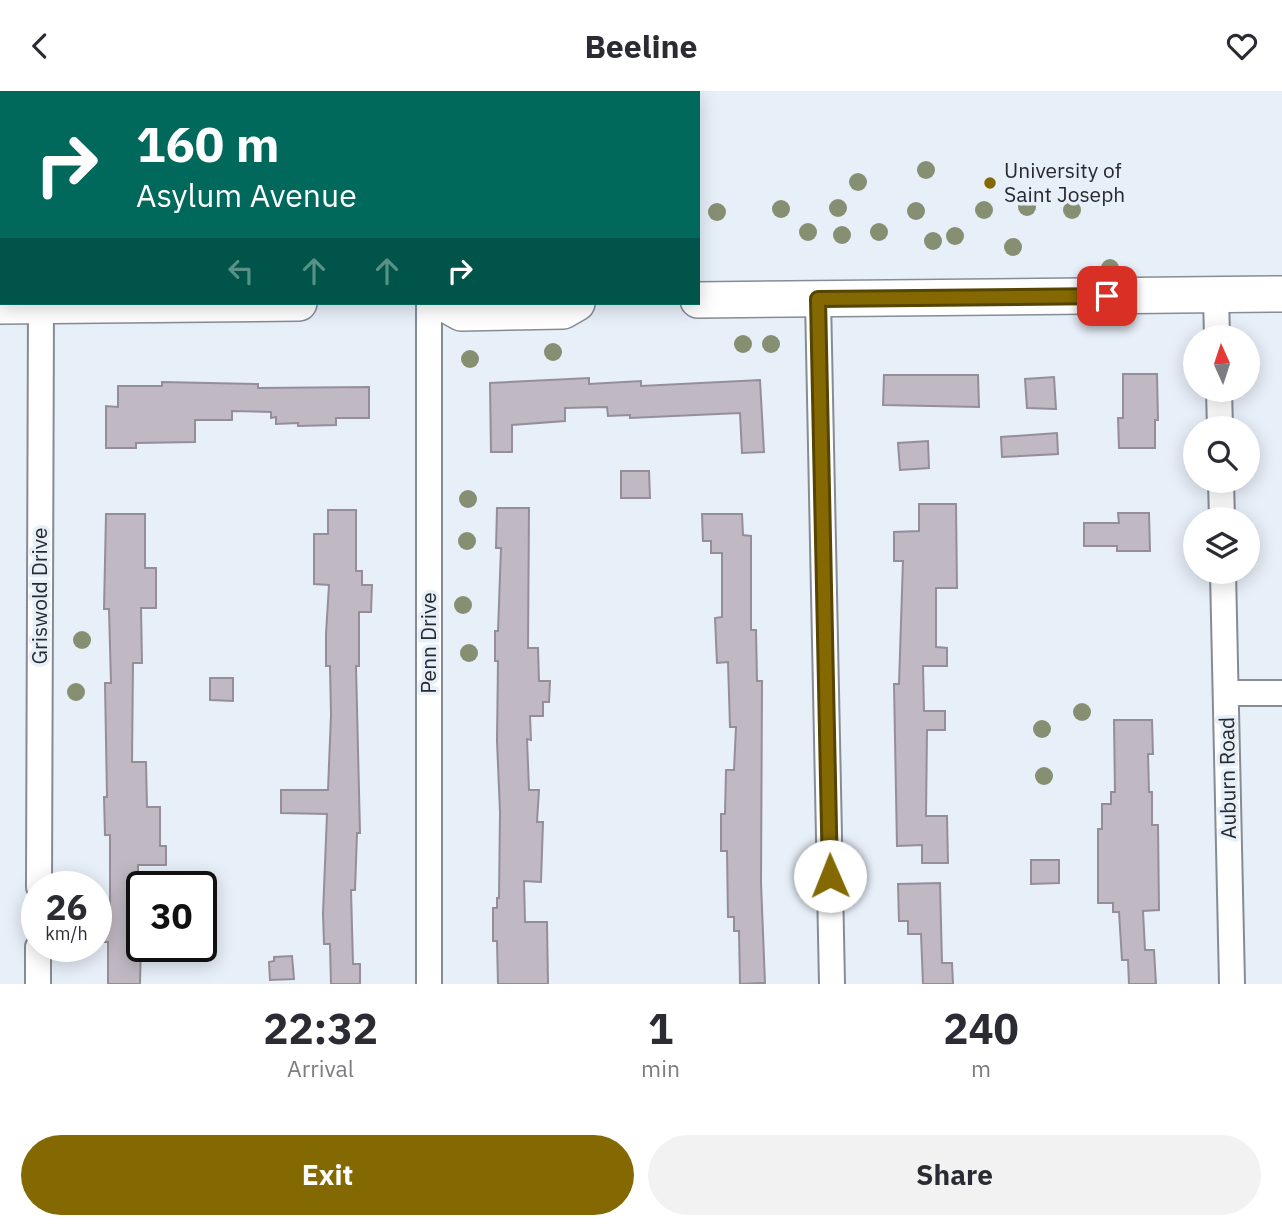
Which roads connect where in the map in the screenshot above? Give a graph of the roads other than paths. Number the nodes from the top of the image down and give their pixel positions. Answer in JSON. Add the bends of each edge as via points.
{"nodes":[{"id":1,"x":1282,"y":294,"type":"edge"},
{"id":2,"x":1216,"y":295,"type":"junction"},
{"id":3,"x":818,"y":299,"type":"junction"},
{"id":4,"x":700,"y":300,"type":"edge"},
{"id":5,"x":127,"y":305,"type":"edge"},
{"id":6,"x":429,"y":305,"type":"edge"},
{"id":7,"x":447,"y":305,"type":"edge"},
{"id":8,"x":574,"y":305,"type":"edge"},
{"id":9,"x":0,"y":306,"type":"edge"},
{"id":10,"x":41,"y":306,"type":"junction"},
{"id":11,"x":1217,"y":325,"type":"edge"},
{"id":12,"x":1223,"y":584,"type":"edge"},
{"id":13,"x":1282,"y":693,"type":"edge"},
{"id":14,"x":1226,"y":694,"type":"junction"},
{"id":15,"x":39,"y":871,"type":"edge"},
{"id":16,"x":38,"y":962,"type":"edge"},
{"id":17,"x":38,"y":984,"type":"edge"},
{"id":18,"x":429,"y":984,"type":"edge"},
{"id":19,"x":832,"y":984,"type":"edge"},
{"id":20,"x":1232,"y":984,"type":"edge"}],
"edges":[{"from":1,"to":2,"type":"main road"},
{"from":2,"to":3,"type":"main road"},
{"from":2,"to":11,"type":"street"},
{"from":3,"to":4,"type":"main road"},
{"from":3,"to":19,"type":"street"},
{"from":5,"to":10,"type":"main road"},
{"from":6,"to":18,"type":"street","name":"Penn Drive"},
{"from":7,"to":8,"type":"main road","via":[[461,313],[563,311]]},
{"from":9,"to":10,"type":"main road"},
{"from":10,"to":15,"type":"street","name":"Griswold Drive"},
{"from":12,"to":14,"type":"street","name":"Auburn Road"},
{"from":13,"to":14,"type":"street"},
{"from":14,"to":20,"type":"street","name":"Auburn Road"},
{"from":16,"to":17,"type":"street"}]}
